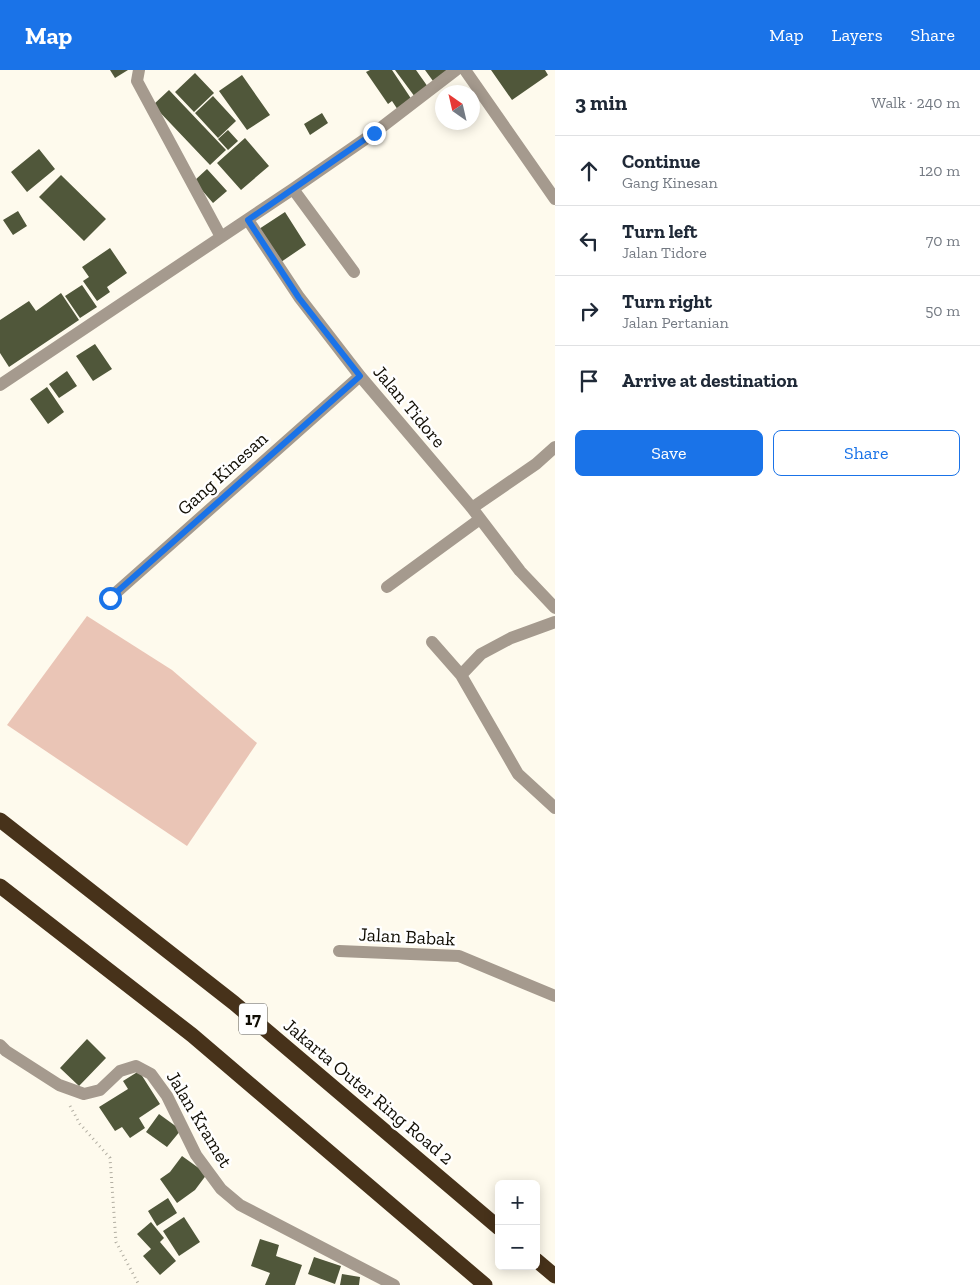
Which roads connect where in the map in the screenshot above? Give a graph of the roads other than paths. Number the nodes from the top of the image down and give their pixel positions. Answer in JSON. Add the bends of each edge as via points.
{"nodes":[{"id":1,"x":139,"y":70,"type":"edge"},
{"id":2,"x":455,"y":70,"type":"edge"},
{"id":3,"x":465,"y":70,"type":"edge"},
{"id":4,"x":293,"y":189,"type":"junction"},
{"id":5,"x":555,"y":198,"type":"edge"},
{"id":6,"x":248,"y":220,"type":"junction"},
{"id":7,"x":221,"y":237,"type":"junction"},
{"id":8,"x":354,"y":272,"type":"dead end"},
{"id":9,"x":360,"y":376,"type":"junction"},
{"id":10,"x":0,"y":385,"type":"edge"},
{"id":11,"x":555,"y":447,"type":"edge"},
{"id":12,"x":472,"y":508,"type":"junction"},
{"id":13,"x":480,"y":519,"type":"junction"},
{"id":14,"x":387,"y":587,"type":"dead end"},
{"id":15,"x":110,"y":598,"type":"dead end"},
{"id":16,"x":555,"y":608,"type":"edge"},
{"id":17,"x":555,"y":622,"type":"edge"},
{"id":18,"x":432,"y":642,"type":"dead end"},
{"id":19,"x":461,"y":675,"type":"junction"},
{"id":20,"x":555,"y":808,"type":"edge"},
{"id":21,"x":0,"y":820,"type":"edge"},
{"id":22,"x":0,"y":886,"type":"edge"},
{"id":23,"x":339,"y":951,"type":"dead end"},
{"id":24,"x":555,"y":996,"type":"edge"},
{"id":25,"x":0,"y":1044,"type":"edge"},
{"id":26,"x":495,"y":1225,"type":"edge"},
{"id":27,"x":540,"y":1263,"type":"edge"},
{"id":28,"x":555,"y":1276,"type":"edge"},
{"id":29,"x":394,"y":1285,"type":"edge"},
{"id":30,"x":485,"y":1285,"type":"edge"}],
"edges":[{"from":1,"to":7,"type":"street","via":[[137,81]]},
{"from":2,"to":4,"type":"street","via":[[374,133]]},
{"from":3,"to":5,"type":"street"},
{"from":4,"to":6,"type":"street"},
{"from":4,"to":8,"type":"street"},
{"from":6,"to":7,"type":"street"},
{"from":6,"to":9,"type":"street","name":"Jalan Tidore","via":[[299,298]]},
{"from":7,"to":10,"type":"street"},
{"from":9,"to":12,"type":"street","name":"Jalan Tidore"},
{"from":9,"to":15,"type":"street","name":"Gang Kinesan"},
{"from":11,"to":12,"type":"street"},
{"from":12,"to":13,"type":"street","name":"Jalan Tidore"},
{"from":13,"to":14,"type":"street"},
{"from":13,"to":16,"type":"street","name":"Jalan Tidore","via":[[520,571]]},
{"from":17,"to":19,"type":"street","via":[[510,638],[481,654]]},
{"from":18,"to":19,"type":"street"},
{"from":19,"to":20,"type":"street","via":[[518,774]]},
{"from":21,"to":26,"type":"highway","name":"Jakarta Outer Ring Road 2","number":"17","via":[[234,1003]]},
{"from":22,"to":30,"type":"highway","via":[[192,1035]]},
{"from":23,"to":24,"type":"street","name":"Jalan Babak","via":[[459,956]]},
{"from":25,"to":29,"type":"street","name":"Jalan Kramet","via":[[59,1085],[84,1094],[100,1090],[120,1071],[136,1066],[150,1074],[167,1096],[196,1156],[221,1189],[240,1205]]},
{"from":27,"to":28,"type":"highway"}]}
